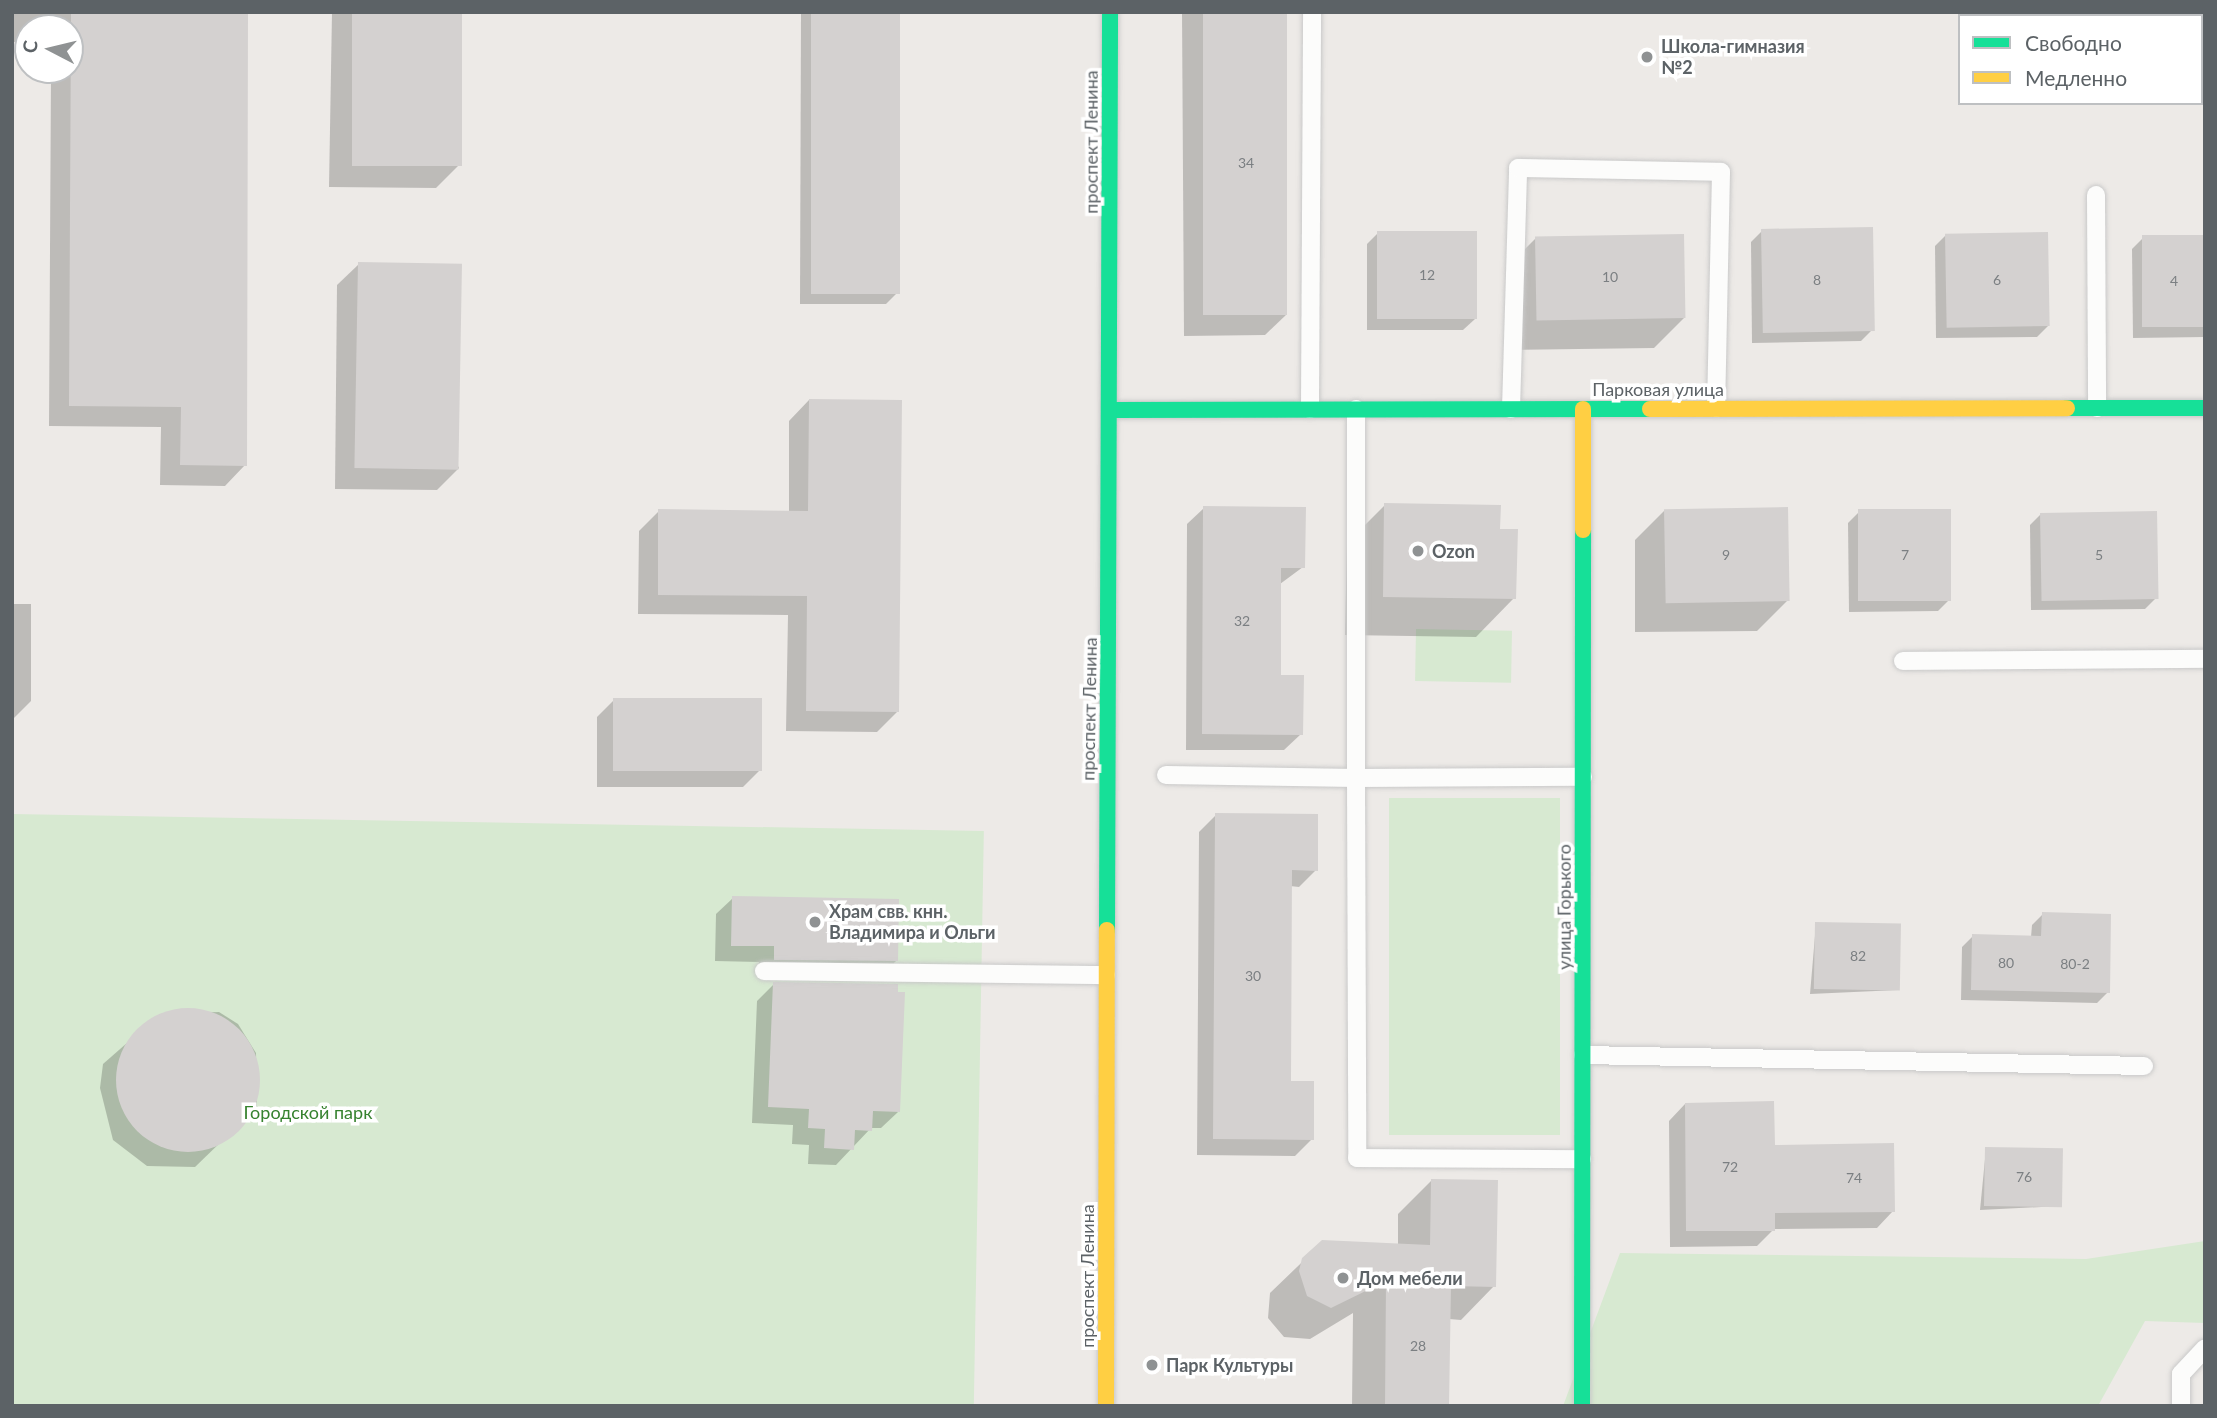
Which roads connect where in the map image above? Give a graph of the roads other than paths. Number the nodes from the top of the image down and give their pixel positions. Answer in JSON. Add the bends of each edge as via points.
{"nodes":[{"id":1,"x":1110,"y":12,"type":"edge"},
{"id":2,"x":1312,"y":12,"type":"edge"},
{"id":3,"x":2096,"y":195,"type":"dead end"},
{"id":4,"x":1716,"y":408,"type":"junction"},
{"id":5,"x":2097,"y":408,"type":"junction"},
{"id":6,"x":2205,"y":408,"type":"edge"},
{"id":7,"x":1310,"y":409,"type":"junction"},
{"id":8,"x":1356,"y":409,"type":"junction"},
{"id":9,"x":1511,"y":409,"type":"junction"},
{"id":10,"x":1583,"y":409,"type":"junction"},
{"id":11,"x":1111,"y":410,"type":"junction"},
{"id":12,"x":2205,"y":659,"type":"edge"},
{"id":13,"x":1903,"y":661,"type":"dead end"},
{"id":14,"x":1166,"y":775,"type":"dead end"},
{"id":15,"x":1356,"y":778,"type":"junction"},
{"id":16,"x":1583,"y":778,"type":"junction"},
{"id":17,"x":764,"y":971,"type":"dead end"},
{"id":18,"x":1106,"y":975,"type":"junction"},
{"id":19,"x":1583,"y":1055,"type":"junction"},
{"id":20,"x":2144,"y":1066,"type":"dead end"},
{"id":21,"x":1582,"y":1159,"type":"junction"},
{"id":22,"x":2205,"y":1348,"type":"edge"},
{"id":23,"x":1106,"y":1406,"type":"edge"},
{"id":24,"x":1582,"y":1406,"type":"edge"},
{"id":25,"x":2181,"y":1406,"type":"edge"}],
"edges":[{"from":1,"to":11,"type":"street","name":"проспект Ленина"},
{"from":2,"to":7,"type":"lane"},
{"from":3,"to":5,"type":"lane"},
{"from":4,"to":5,"type":"street","name":"Парковая улица"},
{"from":4,"to":9,"type":"lane","via":[[1721,172],[1518,168]]},
{"from":4,"to":10,"type":"street","name":"Парковая улица"},
{"from":5,"to":6,"type":"street","name":"Парковая улица"},
{"from":7,"to":8,"type":"street","name":"Парковая улица"},
{"from":7,"to":11,"type":"street","name":"Парковая улица"},
{"from":8,"to":9,"type":"street","name":"Парковая улица"},
{"from":8,"to":15,"type":"lane"},
{"from":9,"to":10,"type":"street","name":"Парковая улица"},
{"from":10,"to":16,"type":"street","name":"улица Горького"},
{"from":11,"to":18,"type":"street","name":"проспект Ленина"},
{"from":12,"to":13,"type":"lane"},
{"from":14,"to":15,"type":"lane"},
{"from":15,"to":16,"type":"lane"},
{"from":15,"to":21,"type":"lane","via":[[1357,1158]]},
{"from":16,"to":19,"type":"street","name":"улица Горького"},
{"from":17,"to":18,"type":"lane"},
{"from":18,"to":23,"type":"street","name":"проспект Ленина"},
{"from":19,"to":20,"type":"lane"},
{"from":19,"to":21,"type":"street","name":"улица Горького"},
{"from":21,"to":24,"type":"street","name":"улица Горького"},
{"from":22,"to":25,"type":"lane","via":[[2181,1374]]}]}
